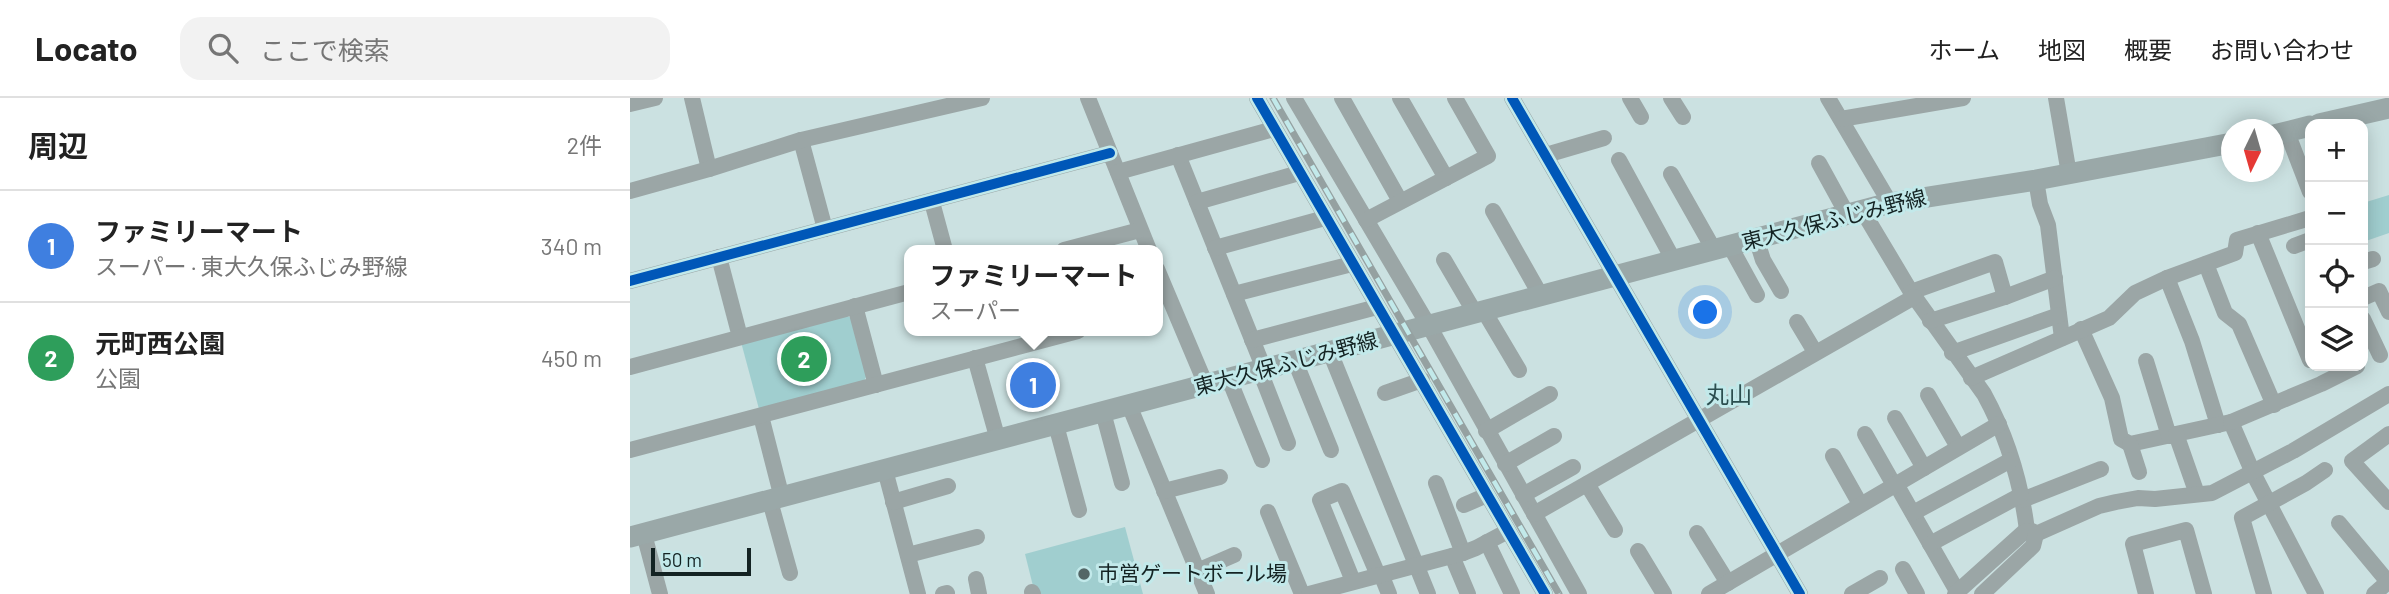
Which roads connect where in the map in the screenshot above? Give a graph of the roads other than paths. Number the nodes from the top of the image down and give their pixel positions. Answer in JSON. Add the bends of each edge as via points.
{"nodes":[{"id":1,"x":655,"y":98,"type":"edge"},
{"id":2,"x":692,"y":98,"type":"edge"},
{"id":3,"x":982,"y":98,"type":"edge"},
{"id":4,"x":1088,"y":98,"type":"edge"},
{"id":5,"x":1256,"y":98,"type":"edge"},
{"id":6,"x":1294,"y":98,"type":"edge"},
{"id":7,"x":1342,"y":98,"type":"edge"},
{"id":8,"x":1400,"y":98,"type":"edge"},
{"id":9,"x":1455,"y":98,"type":"edge"},
{"id":10,"x":1512,"y":98,"type":"edge"},
{"id":11,"x":1630,"y":98,"type":"edge"},
{"id":12,"x":1671,"y":98,"type":"edge"},
{"id":13,"x":1828,"y":98,"type":"edge"},
{"id":14,"x":1963,"y":98,"type":"edge"},
{"id":15,"x":2056,"y":98,"type":"edge"},
{"id":16,"x":941,"y":102,"type":"edge"},
{"id":17,"x":630,"y":104,"type":"edge"},
{"id":18,"x":2389,"y":108,"type":"edge"},
{"id":19,"x":1641,"y":117,"type":"dead end"},
{"id":20,"x":1682,"y":117,"type":"dead end"},
{"id":21,"x":1841,"y":119,"type":"junction"},
{"id":22,"x":2341,"y":119,"type":"edge"},
{"id":23,"x":2305,"y":127,"type":"edge"},
{"id":24,"x":1274,"y":129,"type":"junction"},
{"id":25,"x":2284,"y":132,"type":"edge"},
{"id":26,"x":1604,"y":138,"type":"dead end"},
{"id":27,"x":800,"y":140,"type":"junction"},
{"id":28,"x":2284,"y":141,"type":"edge"},
{"id":29,"x":2221,"y":145,"type":"edge"},
{"id":30,"x":1110,"y":153,"type":"junction"},
{"id":31,"x":1178,"y":155,"type":"junction"},
{"id":32,"x":1546,"y":155,"type":"junction"},
{"id":33,"x":1619,"y":160,"type":"dead end"},
{"id":34,"x":1819,"y":163,"type":"dead end"},
{"id":35,"x":709,"y":169,"type":"junction"},
{"id":36,"x":1118,"y":172,"type":"junction"},
{"id":37,"x":1299,"y":173,"type":"junction"},
{"id":38,"x":1671,"y":174,"type":"dead end"},
{"id":39,"x":2069,"y":174,"type":"junction"},
{"id":40,"x":1446,"y":178,"type":"junction"},
{"id":41,"x":2036,"y":180,"type":"junction"},
{"id":42,"x":2306,"y":182,"type":"edge"},
{"id":43,"x":630,"y":191,"type":"edge"},
{"id":44,"x":1400,"y":201,"type":"junction"},
{"id":45,"x":932,"y":202,"type":"junction"},
{"id":46,"x":1197,"y":202,"type":"junction"},
{"id":47,"x":1890,"y":203,"type":"junction"},
{"id":48,"x":1493,"y":211,"type":"dead end"},
{"id":49,"x":1854,"y":212,"type":"junction"},
{"id":50,"x":1325,"y":218,"type":"junction"},
{"id":51,"x":2305,"y":219,"type":"edge"},
{"id":52,"x":1366,"y":220,"type":"junction"},
{"id":53,"x":825,"y":229,"type":"junction"},
{"id":54,"x":1140,"y":230,"type":"junction"},
{"id":55,"x":2258,"y":233,"type":"junction"},
{"id":56,"x":1756,"y":238,"type":"junction"},
{"id":57,"x":2305,"y":242,"type":"edge"},
{"id":58,"x":944,"y":245,"type":"edge"},
{"id":59,"x":1083,"y":245,"type":"edge"},
{"id":60,"x":1147,"y":245,"type":"edge"},
{"id":61,"x":2294,"y":246,"type":"dead end"},
{"id":62,"x":1215,"y":248,"type":"junction"},
{"id":63,"x":1722,"y":248,"type":"junction"},
{"id":64,"x":719,"y":257,"type":"junction"},
{"id":65,"x":1444,"y":260,"type":"dead end"},
{"id":66,"x":1674,"y":261,"type":"junction"},
{"id":67,"x":1352,"y":264,"type":"junction"},
{"id":68,"x":2206,"y":264,"type":"junction"},
{"id":69,"x":1616,"y":277,"type":"junction"},
{"id":70,"x":2055,"y":278,"type":"junction"},
{"id":71,"x":2167,"y":278,"type":"junction"},
{"id":72,"x":630,"y":281,"type":"edge"},
{"id":73,"x":1782,"y":290,"type":"dead end"},
{"id":74,"x":904,"y":293,"type":"edge"},
{"id":75,"x":1234,"y":294,"type":"junction"},
{"id":76,"x":1757,"y":295,"type":"dead end"},
{"id":77,"x":1912,"y":295,"type":"junction"},
{"id":78,"x":1541,"y":296,"type":"junction"},
{"id":79,"x":2368,"y":296,"type":"edge"},
{"id":80,"x":2005,"y":297,"type":"junction"},
{"id":81,"x":1164,"y":305,"type":"edge"},
{"id":82,"x":855,"y":306,"type":"junction"},
{"id":83,"x":1377,"y":307,"type":"junction"},
{"id":84,"x":1479,"y":312,"type":"junction"},
{"id":85,"x":2389,"y":312,"type":"edge"},
{"id":86,"x":2059,"y":315,"type":"junction"},
{"id":87,"x":2305,"y":319,"type":"edge"},
{"id":88,"x":1930,"y":321,"type":"junction"},
{"id":89,"x":1797,"y":322,"type":"dead end"},
{"id":90,"x":2294,"y":323,"type":"junction"},
{"id":91,"x":1428,"y":326,"type":"junction"},
{"id":92,"x":2368,"y":328,"type":"edge"},
{"id":93,"x":2081,"y":329,"type":"junction"},
{"id":94,"x":1393,"y":335,"type":"junction"},
{"id":95,"x":1059,"y":336,"type":"edge"},
{"id":96,"x":740,"y":337,"type":"junction"},
{"id":97,"x":2062,"y":338,"type":"junction"},
{"id":98,"x":1252,"y":340,"type":"junction"},
{"id":99,"x":2305,"y":348,"type":"edge"},
{"id":100,"x":1330,"y":352,"type":"junction"},
{"id":101,"x":1815,"y":352,"type":"junction"},
{"id":102,"x":1952,"y":353,"type":"junction"},
{"id":103,"x":2385,"y":357,"type":"edge"},
{"id":104,"x":975,"y":358,"type":"junction"},
{"id":105,"x":1295,"y":361,"type":"junction"},
{"id":106,"x":2146,"y":362,"type":"dead end"},
{"id":107,"x":2368,"y":362,"type":"edge"},
{"id":108,"x":630,"y":367,"type":"edge"},
{"id":109,"x":1262,"y":370,"type":"junction"},
{"id":110,"x":1518,"y":370,"type":"dead end"},
{"id":111,"x":2315,"y":371,"type":"edge"},
{"id":112,"x":2347,"y":371,"type":"edge"},
{"id":113,"x":1971,"y":378,"type":"junction"},
{"id":114,"x":1229,"y":379,"type":"junction"},
{"id":115,"x":1422,"y":380,"type":"junction"},
{"id":116,"x":2320,"y":384,"type":"junction"},
{"id":117,"x":876,"y":385,"type":"junction"},
{"id":118,"x":1206,"y":385,"type":"junction"},
{"id":119,"x":1385,"y":393,"type":"dead end"},
{"id":120,"x":1550,"y":394,"type":"dead end"},
{"id":121,"x":2389,"y":394,"type":"edge"},
{"id":122,"x":1928,"y":395,"type":"dead end"},
{"id":123,"x":1129,"y":405,"type":"junction"},
{"id":124,"x":2274,"y":405,"type":"junction"},
{"id":125,"x":1102,"y":412,"type":"junction"},
{"id":126,"x":761,"y":416,"type":"junction"},
{"id":127,"x":1895,"y":418,"type":"dead end"},
{"id":128,"x":1699,"y":421,"type":"junction"},
{"id":129,"x":2225,"y":423,"type":"junction"},
{"id":130,"x":1999,"y":424,"type":"junction"},
{"id":131,"x":1056,"y":425,"type":"junction"},
{"id":132,"x":1486,"y":431,"type":"junction"},
{"id":133,"x":2389,"y":434,"type":"edge"},
{"id":134,"x":1865,"y":435,"type":"dead end"},
{"id":135,"x":2173,"y":435,"type":"junction"},
{"id":136,"x":1554,"y":436,"type":"dead end"},
{"id":137,"x":998,"y":440,"type":"junction"},
{"id":138,"x":1289,"y":443,"type":"dead end"},
{"id":139,"x":2130,"y":444,"type":"junction"},
{"id":140,"x":1958,"y":447,"type":"junction"},
{"id":141,"x":630,"y":450,"type":"edge"},
{"id":142,"x":1331,"y":450,"type":"dead end"},
{"id":143,"x":1833,"y":456,"type":"dead end"},
{"id":144,"x":1262,"y":460,"type":"dead end"},
{"id":145,"x":2011,"y":460,"type":"junction"},
{"id":146,"x":1505,"y":464,"type":"junction"},
{"id":147,"x":1573,"y":467,"type":"dead end"},
{"id":148,"x":1924,"y":468,"type":"junction"},
{"id":149,"x":2101,"y":469,"type":"dead end"},
{"id":150,"x":885,"y":470,"type":"junction"},
{"id":151,"x":2326,"y":470,"type":"dead end"},
{"id":152,"x":2139,"y":472,"type":"dead end"},
{"id":153,"x":2253,"y":473,"type":"junction"},
{"id":154,"x":1220,"y":477,"type":"dead end"},
{"id":155,"x":1122,"y":483,"type":"dead end"},
{"id":156,"x":1436,"y":483,"type":"dead end"},
{"id":157,"x":1587,"y":484,"type":"junction"},
{"id":158,"x":1895,"y":485,"type":"junction"},
{"id":159,"x":948,"y":486,"type":"dead end"},
{"id":160,"x":1164,"y":491,"type":"junction"},
{"id":161,"x":2197,"y":494,"type":"junction"},
{"id":162,"x":1487,"y":495,"type":"junction"},
{"id":163,"x":1523,"y":495,"type":"junction"},
{"id":164,"x":2021,"y":498,"type":"junction"},
{"id":165,"x":776,"y":499,"type":"junction"},
{"id":166,"x":893,"y":502,"type":"junction"},
{"id":167,"x":2389,"y":502,"type":"edge"},
{"id":168,"x":2269,"y":503,"type":"junction"},
{"id":169,"x":1860,"y":504,"type":"junction"},
{"id":170,"x":1464,"y":505,"type":"dead end"},
{"id":171,"x":1079,"y":510,"type":"dead end"},
{"id":172,"x":1268,"y":512,"type":"dead end"},
{"id":173,"x":1913,"y":513,"type":"junction"},
{"id":174,"x":1534,"y":514,"type":"junction"},
{"id":175,"x":2339,"y":523,"type":"dead end"},
{"id":176,"x":1615,"y":530,"type":"dead end"},
{"id":177,"x":1508,"y":531,"type":"junction"},
{"id":178,"x":2032,"y":532,"type":"junction"},
{"id":179,"x":1697,"y":533,"type":"dead end"},
{"id":180,"x":637,"y":535,"type":"edge"},
{"id":181,"x":977,"y":537,"type":"dead end"},
{"id":182,"x":1487,"y":542,"type":"junction"},
{"id":183,"x":1930,"y":544,"type":"junction"},
{"id":184,"x":1638,"y":551,"type":"dead end"},
{"id":185,"x":1458,"y":554,"type":"junction"},
{"id":186,"x":908,"y":555,"type":"junction"},
{"id":187,"x":1234,"y":555,"type":"dead end"},
{"id":188,"x":1778,"y":555,"type":"junction"},
{"id":189,"x":1417,"y":566,"type":"junction"},
{"id":190,"x":1903,"y":569,"type":"dead end"},
{"id":191,"x":1197,"y":570,"type":"junction"},
{"id":192,"x":790,"y":573,"type":"dead end"},
{"id":193,"x":1379,"y":575,"type":"junction"},
{"id":194,"x":1880,"y":578,"type":"dead end"},
{"id":195,"x":2389,"y":581,"type":"edge"},
{"id":196,"x":1728,"y":583,"type":"junction"},
{"id":197,"x":1350,"y":586,"type":"edge"},
{"id":198,"x":1956,"y":593,"type":"edge"},
{"id":199,"x":660,"y":594,"type":"edge"},
{"id":200,"x":918,"y":594,"type":"edge"},
{"id":201,"x":1207,"y":594,"type":"edge"},
{"id":202,"x":1302,"y":594,"type":"edge"},
{"id":203,"x":1311,"y":594,"type":"edge"},
{"id":204,"x":1389,"y":594,"type":"edge"},
{"id":205,"x":1428,"y":594,"type":"edge"},
{"id":206,"x":1468,"y":594,"type":"edge"},
{"id":207,"x":1512,"y":594,"type":"edge"},
{"id":208,"x":1545,"y":594,"type":"edge"},
{"id":209,"x":1580,"y":594,"type":"edge"},
{"id":210,"x":1664,"y":594,"type":"edge"},
{"id":211,"x":1709,"y":594,"type":"edge"},
{"id":212,"x":1800,"y":594,"type":"edge"},
{"id":213,"x":1852,"y":594,"type":"edge"},
{"id":214,"x":1917,"y":594,"type":"edge"},
{"id":215,"x":1982,"y":594,"type":"edge"},
{"id":216,"x":2146,"y":594,"type":"edge"},
{"id":217,"x":2204,"y":594,"type":"edge"},
{"id":218,"x":2264,"y":594,"type":"edge"},
{"id":219,"x":2316,"y":594,"type":"edge"},
{"id":220,"x":2374,"y":594,"type":"edge"}],
"edges":[{"from":1,"to":17,"type":"street"},
{"from":2,"to":35,"type":"street"},
{"from":3,"to":16,"type":"street"},
{"from":4,"to":30,"type":"street"},
{"from":5,"to":24,"type":"street"},
{"from":6,"to":52,"type":"street"},
{"from":7,"to":44,"type":"street"},
{"from":8,"to":40,"type":"street"},
{"from":9,"to":40,"type":"street","via":[[1488,156]]},
{"from":10,"to":32,"type":"street"},
{"from":11,"to":19,"type":"street"},
{"from":12,"to":20,"type":"street"},
{"from":13,"to":21,"type":"street"},
{"from":14,"to":21,"type":"street"},
{"from":15,"to":39,"type":"street"},
{"from":16,"to":27,"type":"street"},
{"from":18,"to":22,"type":"main road"},
{"from":21,"to":47,"type":"street"},
{"from":23,"to":25,"type":"main road"},
{"from":24,"to":31,"type":"street"},
{"from":24,"to":37,"type":"street"},
{"from":26,"to":32,"type":"street"},
{"from":27,"to":35,"type":"street"},
{"from":27,"to":53,"type":"street"},
{"from":28,"to":42,"type":"street"},
{"from":29,"to":39,"type":"main road","name":"東大久保ふじみ野線"},
{"from":30,"to":36,"type":"street"},
{"from":30,"to":45,"type":"street"},
{"from":31,"to":36,"type":"street"},
{"from":31,"to":46,"type":"street"},
{"from":32,"to":69,"type":"street"},
{"from":33,"to":66,"type":"street"},
{"from":34,"to":49,"type":"street"},
{"from":35,"to":43,"type":"street"},
{"from":36,"to":54,"type":"street"},
{"from":37,"to":46,"type":"street"},
{"from":37,"to":50,"type":"street"},
{"from":38,"to":63,"type":"street"},
{"from":39,"to":41,"type":"main road","name":"東大久保ふじみ野線"},
{"from":40,"to":44,"type":"street"},
{"from":41,"to":47,"type":"main road","name":"東大久保ふじみ野線"},
{"from":41,"to":70,"type":"street"},
{"from":44,"to":52,"type":"street"},
{"from":45,"to":53,"type":"street"},
{"from":45,"to":58,"type":"street"},
{"from":46,"to":62,"type":"street"},
{"from":47,"to":49,"type":"main road","name":"東大久保ふじみ野線"},
{"from":48,"to":78,"type":"street"},
{"from":49,"to":56,"type":"main road","name":"東大久保ふじみ野線"},
{"from":49,"to":77,"type":"street"},
{"from":50,"to":62,"type":"street"},
{"from":50,"to":67,"type":"street"},
{"from":51,"to":55,"type":"street"},
{"from":52,"to":91,"type":"street"},
{"from":53,"to":64,"type":"street"},
{"from":54,"to":59,"type":"street"},
{"from":54,"to":60,"type":"street"},
{"from":55,"to":68,"type":"street","via":[[2237,240],[2235,253]]},
{"from":55,"to":90,"type":"street"},
{"from":56,"to":63,"type":"main road","name":"東大久保ふじみ野線"},
{"from":56,"to":73,"type":"street","via":[[1763,260]]},
{"from":57,"to":61,"type":"street"},
{"from":62,"to":75,"type":"street"},
{"from":63,"to":66,"type":"main road","name":"東大久保ふじみ野線"},
{"from":63,"to":76,"type":"street"},
{"from":64,"to":72,"type":"street"},
{"from":64,"to":96,"type":"street"},
{"from":65,"to":84,"type":"street"},
{"from":66,"to":69,"type":"main road","name":"東大久保ふじみ野線"},
{"from":67,"to":75,"type":"street"},
{"from":67,"to":83,"type":"street"},
{"from":68,"to":71,"type":"street"},
{"from":68,"to":124,"type":"street","via":[[2225,313],[2239,324]]},
{"from":69,"to":78,"type":"main road","name":"東大久保ふじみ野線"},
{"from":69,"to":128,"type":"street"},
{"from":70,"to":80,"type":"street"},
{"from":70,"to":86,"type":"street"},
{"from":71,"to":93,"type":"street","via":[[2135,293],[2109,318]]},
{"from":71,"to":129,"type":"street"},
{"from":74,"to":82,"type":"street"},
{"from":75,"to":98,"type":"street"},
{"from":77,"to":80,"type":"street","via":[[1995,262]]},
{"from":77,"to":88,"type":"street"},
{"from":77,"to":101,"type":"street"},
{"from":78,"to":84,"type":"main road","name":"東大久保ふじみ野線"},
{"from":79,"to":85,"type":"street","via":[[2379,291]]},
{"from":80,"to":88,"type":"street"},
{"from":81,"to":118,"type":"street"},
{"from":82,"to":96,"type":"street"},
{"from":82,"to":117,"type":"street"},
{"from":83,"to":94,"type":"street"},
{"from":83,"to":98,"type":"street"},
{"from":84,"to":91,"type":"main road","name":"東大久保ふじみ野線"},
{"from":84,"to":110,"type":"street"},
{"from":86,"to":97,"type":"street"},
{"from":86,"to":102,"type":"street"},
{"from":87,"to":90,"type":"street"},
{"from":88,"to":102,"type":"street"},
{"from":89,"to":101,"type":"street"},
{"from":90,"to":99,"type":"street"},
{"from":91,"to":94,"type":"main road","name":"東大久保ふじみ野線"},
{"from":91,"to":132,"type":"street"},
{"from":92,"to":103,"type":"street"},
{"from":93,"to":97,"type":"street"},
{"from":93,"to":139,"type":"street","via":[[2112,398],[2121,439]]},
{"from":94,"to":100,"type":"main road","name":"東大久保ふじみ野線"},
{"from":94,"to":115,"type":"street"},
{"from":95,"to":104,"type":"street"},
{"from":96,"to":108,"type":"street"},
{"from":97,"to":113,"type":"street"},
{"from":98,"to":109,"type":"street"},
{"from":100,"to":105,"type":"main road","name":"東大久保ふじみ野線"},
{"from":100,"to":189,"type":"street"},
{"from":101,"to":128,"type":"street"},
{"from":102,"to":113,"type":"street"},
{"from":103,"to":107,"type":"street"},
{"from":104,"to":117,"type":"street"},
{"from":104,"to":137,"type":"street"},
{"from":105,"to":109,"type":"main road","name":"東大久保ふじみ野線"},
{"from":105,"to":142,"type":"street"},
{"from":106,"to":135,"type":"street"},
{"from":109,"to":114,"type":"main road","name":"東大久保ふじみ野線"},
{"from":109,"to":138,"type":"street"},
{"from":111,"to":116,"type":"street"},
{"from":112,"to":116,"type":"street"},
{"from":113,"to":130,"type":"street"},
{"from":114,"to":118,"type":"main road","name":"東大久保ふじみ野線"},
{"from":114,"to":144,"type":"street"},
{"from":115,"to":119,"type":"street"},
{"from":115,"to":162,"type":"street"},
{"from":116,"to":124,"type":"street"},
{"from":117,"to":126,"type":"street"},
{"from":118,"to":123,"type":"main road","name":"東大久保ふじみ野線"},
{"from":120,"to":132,"type":"street"},
{"from":121,"to":153,"type":"street"},
{"from":122,"to":140,"type":"street"},
{"from":123,"to":125,"type":"main road","name":"東大久保ふじみ野線"},
{"from":123,"to":160,"type":"street"},
{"from":124,"to":129,"type":"street"},
{"from":125,"to":131,"type":"main road","name":"東大久保ふじみ野線"},
{"from":125,"to":155,"type":"street"},
{"from":126,"to":141,"type":"street"},
{"from":126,"to":165,"type":"street"},
{"from":127,"to":148,"type":"street"},
{"from":128,"to":157,"type":"street"},
{"from":128,"to":188,"type":"street"},
{"from":129,"to":135,"type":"street"},
{"from":129,"to":153,"type":"street"},
{"from":130,"to":140,"type":"street"},
{"from":130,"to":145,"type":"street"},
{"from":131,"to":137,"type":"main road","name":"東大久保ふじみ野線"},
{"from":131,"to":171,"type":"street"},
{"from":132,"to":146,"type":"street"},
{"from":133,"to":167,"type":"street","via":[[2352,461]]},
{"from":134,"to":158,"type":"street"},
{"from":135,"to":139,"type":"street"},
{"from":135,"to":161,"type":"street"},
{"from":136,"to":146,"type":"street"},
{"from":137,"to":150,"type":"main road","name":"東大久保ふじみ野線"},
{"from":139,"to":152,"type":"street"},
{"from":140,"to":148,"type":"street"},
{"from":143,"to":169,"type":"street"},
{"from":145,"to":164,"type":"street"},
{"from":145,"to":173,"type":"street"},
{"from":146,"to":163,"type":"street"},
{"from":147,"to":163,"type":"street"},
{"from":148,"to":158,"type":"street"},
{"from":149,"to":164,"type":"street"},
{"from":150,"to":165,"type":"main road","name":"東大久保ふじみ野線"},
{"from":150,"to":166,"type":"street"},
{"from":151,"to":168,"type":"street"},
{"from":153,"to":161,"type":"street","via":[[2212,493]]},
{"from":153,"to":168,"type":"street"},
{"from":154,"to":160,"type":"street"},
{"from":156,"to":185,"type":"street"},
{"from":157,"to":174,"type":"street"},
{"from":157,"to":176,"type":"street"},
{"from":158,"to":169,"type":"street"},
{"from":158,"to":173,"type":"street"},
{"from":159,"to":166,"type":"street"},
{"from":160,"to":191,"type":"street"},
{"from":161,"to":178,"type":"street","via":[[2108,504]]},
{"from":162,"to":170,"type":"street"},
{"from":162,"to":177,"type":"street"},
{"from":163,"to":174,"type":"street"},
{"from":164,"to":178,"type":"street"},
{"from":164,"to":183,"type":"street"},
{"from":165,"to":180,"type":"main road","name":"東大久保ふじみ野線"},
{"from":165,"to":192,"type":"street"},
{"from":166,"to":186,"type":"street"},
{"from":168,"to":218,"type":"street","via":[[2242,518]]},
{"from":168,"to":219,"type":"street"},
{"from":169,"to":188,"type":"street"},
{"from":172,"to":202,"type":"street"},
{"from":173,"to":183,"type":"street"},
{"from":174,"to":209,"type":"street"},
{"from":175,"to":195,"type":"street"},
{"from":177,"to":182,"type":"street"},
{"from":177,"to":208,"type":"street"},
{"from":178,"to":198,"type":"street"},
{"from":178,"to":215,"type":"street","via":[[2033,546]]},
{"from":179,"to":196,"type":"street"},
{"from":180,"to":199,"type":"street"},
{"from":181,"to":186,"type":"street"},
{"from":182,"to":185,"type":"street"},
{"from":182,"to":207,"type":"street"},
{"from":183,"to":198,"type":"street"},
{"from":184,"to":210,"type":"street"},
{"from":185,"to":189,"type":"street"},
{"from":185,"to":206,"type":"street"},
{"from":186,"to":200,"type":"street"},
{"from":187,"to":191,"type":"street"},
{"from":188,"to":196,"type":"street"},
{"from":188,"to":212,"type":"street"},
{"from":189,"to":193,"type":"street"},
{"from":189,"to":205,"type":"street"},
{"from":190,"to":214,"type":"street"},
{"from":191,"to":201,"type":"street"},
{"from":193,"to":197,"type":"street"},
{"from":193,"to":197,"type":"street","via":[[1342,491],[1320,500]]},
{"from":193,"to":204,"type":"street"},
{"from":194,"to":213,"type":"street"},
{"from":195,"to":220,"type":"street"},
{"from":196,"to":211,"type":"street"},
{"from":197,"to":203,"type":"street"},
{"from":216,"to":217,"type":"street","via":[[2133,544],[2186,530]]}]}
